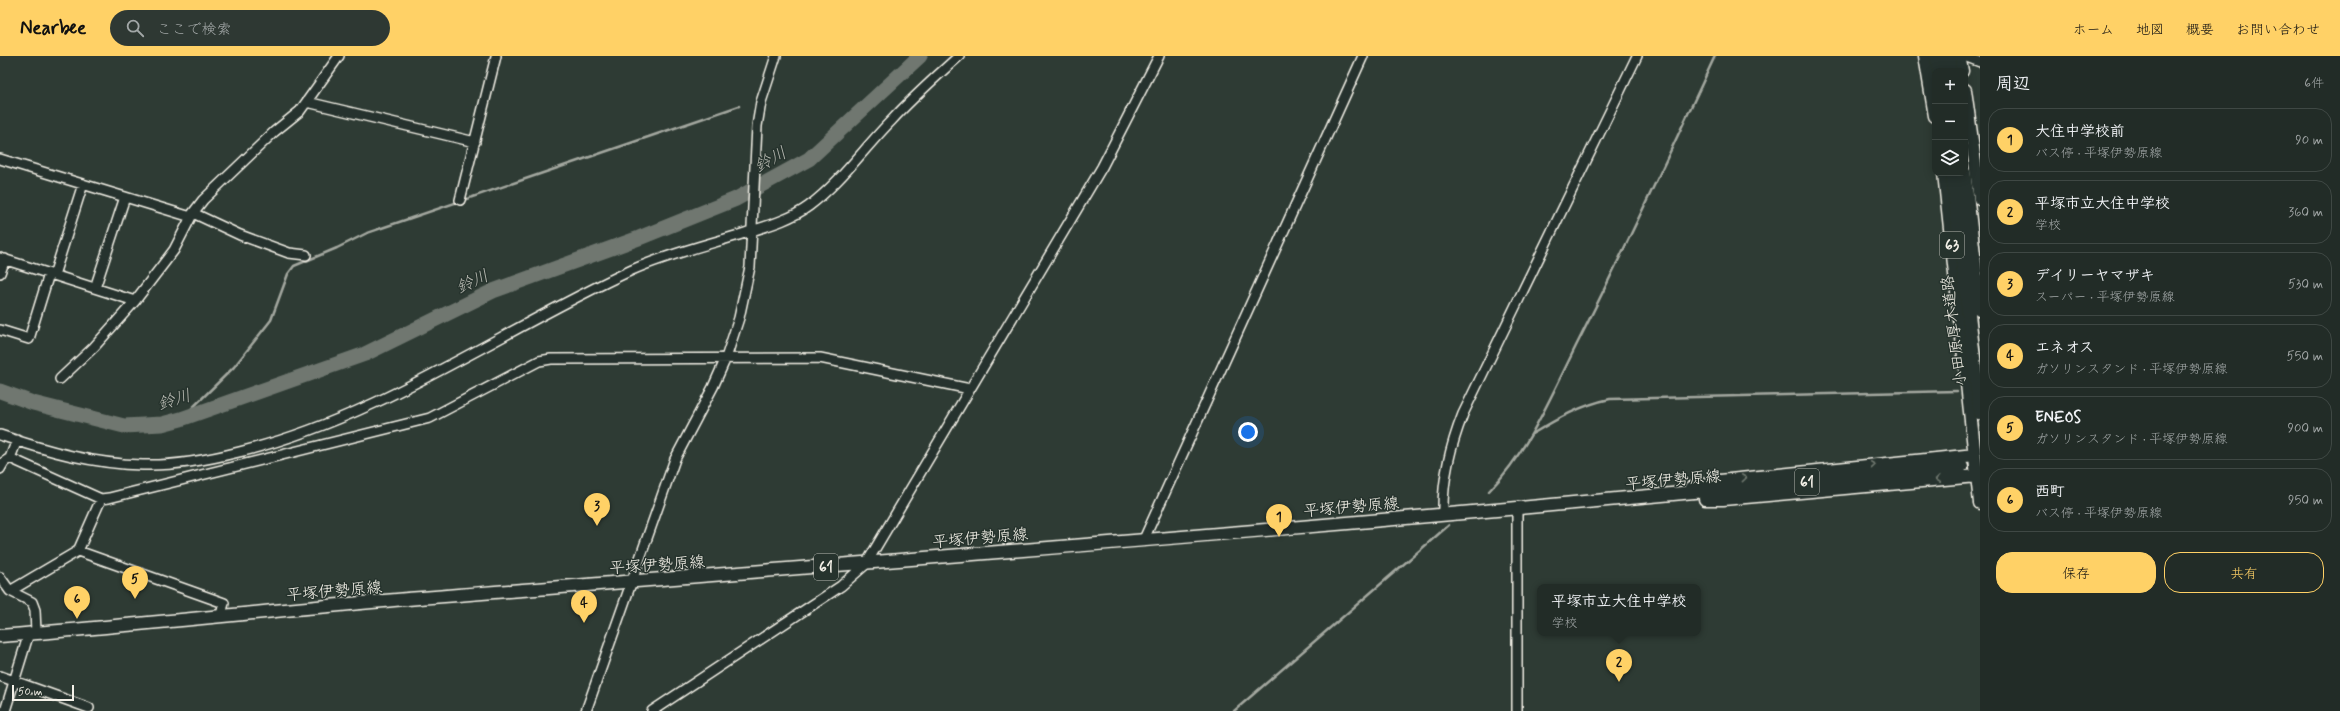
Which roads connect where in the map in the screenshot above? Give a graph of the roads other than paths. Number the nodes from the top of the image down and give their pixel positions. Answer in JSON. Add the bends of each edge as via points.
{"nodes":[{"id":1,"x":339,"y":56,"type":"edge"},
{"id":2,"x":496,"y":56,"type":"edge"},
{"id":3,"x":776,"y":56,"type":"edge"},
{"id":4,"x":959,"y":56,"type":"edge"},
{"id":5,"x":1159,"y":56,"type":"edge"},
{"id":6,"x":1363,"y":56,"type":"edge"},
{"id":7,"x":1636,"y":56,"type":"edge"},
{"id":8,"x":1925,"y":56,"type":"edge"},
{"id":9,"x":1936,"y":56,"type":"edge"},
{"id":10,"x":1948,"y":56,"type":"edge"},
{"id":11,"x":1959,"y":56,"type":"edge"},
{"id":12,"x":1964,"y":56,"type":"edge"},
{"id":13,"x":1980,"y":62,"type":"edge"},
{"id":14,"x":1938,"y":68,"type":"edge"},
{"id":15,"x":1950,"y":68,"type":"edge"},
{"id":16,"x":1961,"y":68,"type":"edge"},
{"id":17,"x":307,"y":102,"type":"junction"},
{"id":18,"x":1933,"y":104,"type":"edge"},
{"id":19,"x":1967,"y":104,"type":"edge"},
{"id":20,"x":475,"y":142,"type":"junction"},
{"id":21,"x":0,"y":159,"type":"edge"},
{"id":22,"x":1944,"y":176,"type":"edge"},
{"id":23,"x":1952,"y":176,"type":"edge"},
{"id":24,"x":1964,"y":176,"type":"edge"},
{"id":25,"x":83,"y":184,"type":"junction"},
{"id":26,"x":125,"y":197,"type":"junction"},
{"id":27,"x":1980,"y":199,"type":"edge"},
{"id":28,"x":460,"y":200,"type":"dead end"},
{"id":29,"x":192,"y":215,"type":"junction"},
{"id":30,"x":753,"y":230,"type":"junction"},
{"id":31,"x":306,"y":255,"type":"dead end"},
{"id":32,"x":2,"y":259,"type":"edge"},
{"id":33,"x":0,"y":274,"type":"edge"},
{"id":34,"x":51,"y":274,"type":"junction"},
{"id":35,"x":95,"y":288,"type":"junction"},
{"id":36,"x":135,"y":301,"type":"junction"},
{"id":37,"x":1980,"y":310,"type":"edge"},
{"id":38,"x":0,"y":330,"type":"edge"},
{"id":39,"x":726,"y":358,"type":"junction"},
{"id":40,"x":60,"y":379,"type":"dead end"},
{"id":41,"x":970,"y":389,"type":"junction"},
{"id":42,"x":1980,"y":414,"type":"edge"},
{"id":43,"x":0,"y":435,"type":"edge"},
{"id":44,"x":17,"y":440,"type":"junction"},
{"id":45,"x":1975,"y":455,"type":"junction"},
{"id":46,"x":10,"y":458,"type":"junction"},
{"id":47,"x":1962,"y":466,"type":"dead end"},
{"id":48,"x":0,"y":469,"type":"edge"},
{"id":49,"x":1977,"y":476,"type":"junction"},
{"id":50,"x":101,"y":498,"type":"junction"},
{"id":51,"x":1651,"y":498,"type":"junction"},
{"id":52,"x":1980,"y":503,"type":"edge"},
{"id":53,"x":1517,"y":507,"type":"junction"},
{"id":54,"x":1443,"y":515,"type":"junction"},
{"id":55,"x":1144,"y":539,"type":"junction"},
{"id":56,"x":78,"y":551,"type":"junction"},
{"id":57,"x":866,"y":564,"type":"junction"},
{"id":58,"x":0,"y":577,"type":"edge"},
{"id":59,"x":633,"y":582,"type":"junction"},
{"id":60,"x":10,"y":591,"type":"junction"},
{"id":61,"x":221,"y":616,"type":"junction"},
{"id":62,"x":32,"y":633,"type":"junction"},
{"id":63,"x":0,"y":636,"type":"edge"},
{"id":64,"x":0,"y":676,"type":"edge"},
{"id":65,"x":14,"y":681,"type":"junction"},
{"id":66,"x":89,"y":708,"type":"dead end"},
{"id":67,"x":4,"y":711,"type":"edge"},
{"id":68,"x":586,"y":711,"type":"edge"},
{"id":69,"x":652,"y":711,"type":"edge"},
{"id":70,"x":1518,"y":711,"type":"edge"}],
"edges":[{"from":1,"to":17,"type":"street"},
{"from":2,"to":20,"type":"street"},
{"from":3,"to":30,"type":"street","via":[[761,102],[755,149]]},
{"from":4,"to":30,"type":"street","via":[[891,120],[862,155],[808,207],[785,220]]},
{"from":5,"to":41,"type":"street","via":[[1102,167]]},
{"from":6,"to":55,"type":"street"},
{"from":7,"to":54,"type":"street","via":[[1463,414],[1448,460],[1443,489]]},
{"from":8,"to":18,"type":"main road"},
{"from":9,"to":14,"type":"highway"},
{"from":10,"to":15,"type":"highway"},
{"from":11,"to":16,"type":"main road"},
{"from":12,"to":13,"type":"street"},
{"from":17,"to":20,"type":"street"},
{"from":17,"to":29,"type":"street","via":[[203,200]]},
{"from":19,"to":27,"type":"main road"},
{"from":20,"to":28,"type":"street"},
{"from":21,"to":25,"type":"street"},
{"from":22,"to":45,"type":"main road","number":"63"},
{"from":23,"to":42,"type":"highway","name":"小田原厚木道路"},
{"from":24,"to":37,"type":"highway","name":"小田原厚木道路"},
{"from":25,"to":26,"type":"street"},
{"from":25,"to":34,"type":"street"},
{"from":26,"to":29,"type":"street"},
{"from":26,"to":35,"type":"street"},
{"from":29,"to":31,"type":"street","via":[[289,253]]},
{"from":29,"to":36,"type":"street","via":[[174,250]]},
{"from":30,"to":39,"type":"street","via":[[750,267]]},
{"from":30,"to":44,"type":"street","via":[[645,264],[395,392],[316,429],[257,448],[204,461],[143,465],[107,463],[75,457]]},
{"from":32,"to":33,"type":"street"},
{"from":32,"to":34,"type":"street"},
{"from":34,"to":35,"type":"street"},
{"from":34,"to":38,"type":"street","via":[[29,339]]},
{"from":35,"to":36,"type":"street"},
{"from":36,"to":40,"type":"street","via":[[94,347]]},
{"from":39,"to":41,"type":"street","via":[[820,358]]},
{"from":39,"to":50,"type":"street","via":[[551,358],[539,361],[430,418],[119,497]]},
{"from":39,"to":59,"type":"street","via":[[675,459]]},
{"from":41,"to":57,"type":"street"},
{"from":43,"to":44,"type":"street"},
{"from":44,"to":46,"type":"street"},
{"from":45,"to":49,"type":"main road","number":"63"},
{"from":51,"to":45,"type":"main road","one_way":true,"via":[[1720,480]]},
{"from":46,"to":48,"type":"street"},
{"from":46,"to":50,"type":"street"},
{"from":47,"to":51,"type":"main road","name":"平塚伊勢原線","number":"61"},
{"from":49,"to":51,"type":"main road","one_way":true,"via":[[1723,499]]},
{"from":49,"to":52,"type":"main road","number":"63"},
{"from":50,"to":56,"type":"street"},
{"from":51,"to":53,"type":"main road","name":"平塚伊勢原線","number":"61"},
{"from":53,"to":54,"type":"main road","name":"平塚伊勢原線","number":"61"},
{"from":53,"to":70,"type":"street"},
{"from":54,"to":55,"type":"main road","name":"平塚伊勢原線","number":"61"},
{"from":55,"to":57,"type":"main road","name":"平塚伊勢原線","number":"61"},
{"from":56,"to":60,"type":"street"},
{"from":56,"to":61,"type":"street","via":[[224,602]]},
{"from":57,"to":59,"type":"main road","name":"平塚伊勢原線","number":"61"},
{"from":57,"to":69,"type":"street","via":[[841,586]]},
{"from":58,"to":60,"type":"street"},
{"from":59,"to":61,"type":"main road","name":"平塚伊勢原線","number":"61"},
{"from":59,"to":68,"type":"street"},
{"from":60,"to":62,"type":"street","via":[[32,602],[35,610]]},
{"from":61,"to":62,"type":"main road","name":"平塚伊勢原線","number":"61"},
{"from":62,"to":63,"type":"main road","name":"平塚伊勢原線","number":"61"},
{"from":62,"to":65,"type":"street"},
{"from":64,"to":65,"type":"street"},
{"from":65,"to":66,"type":"street"},
{"from":65,"to":67,"type":"street"}]}
